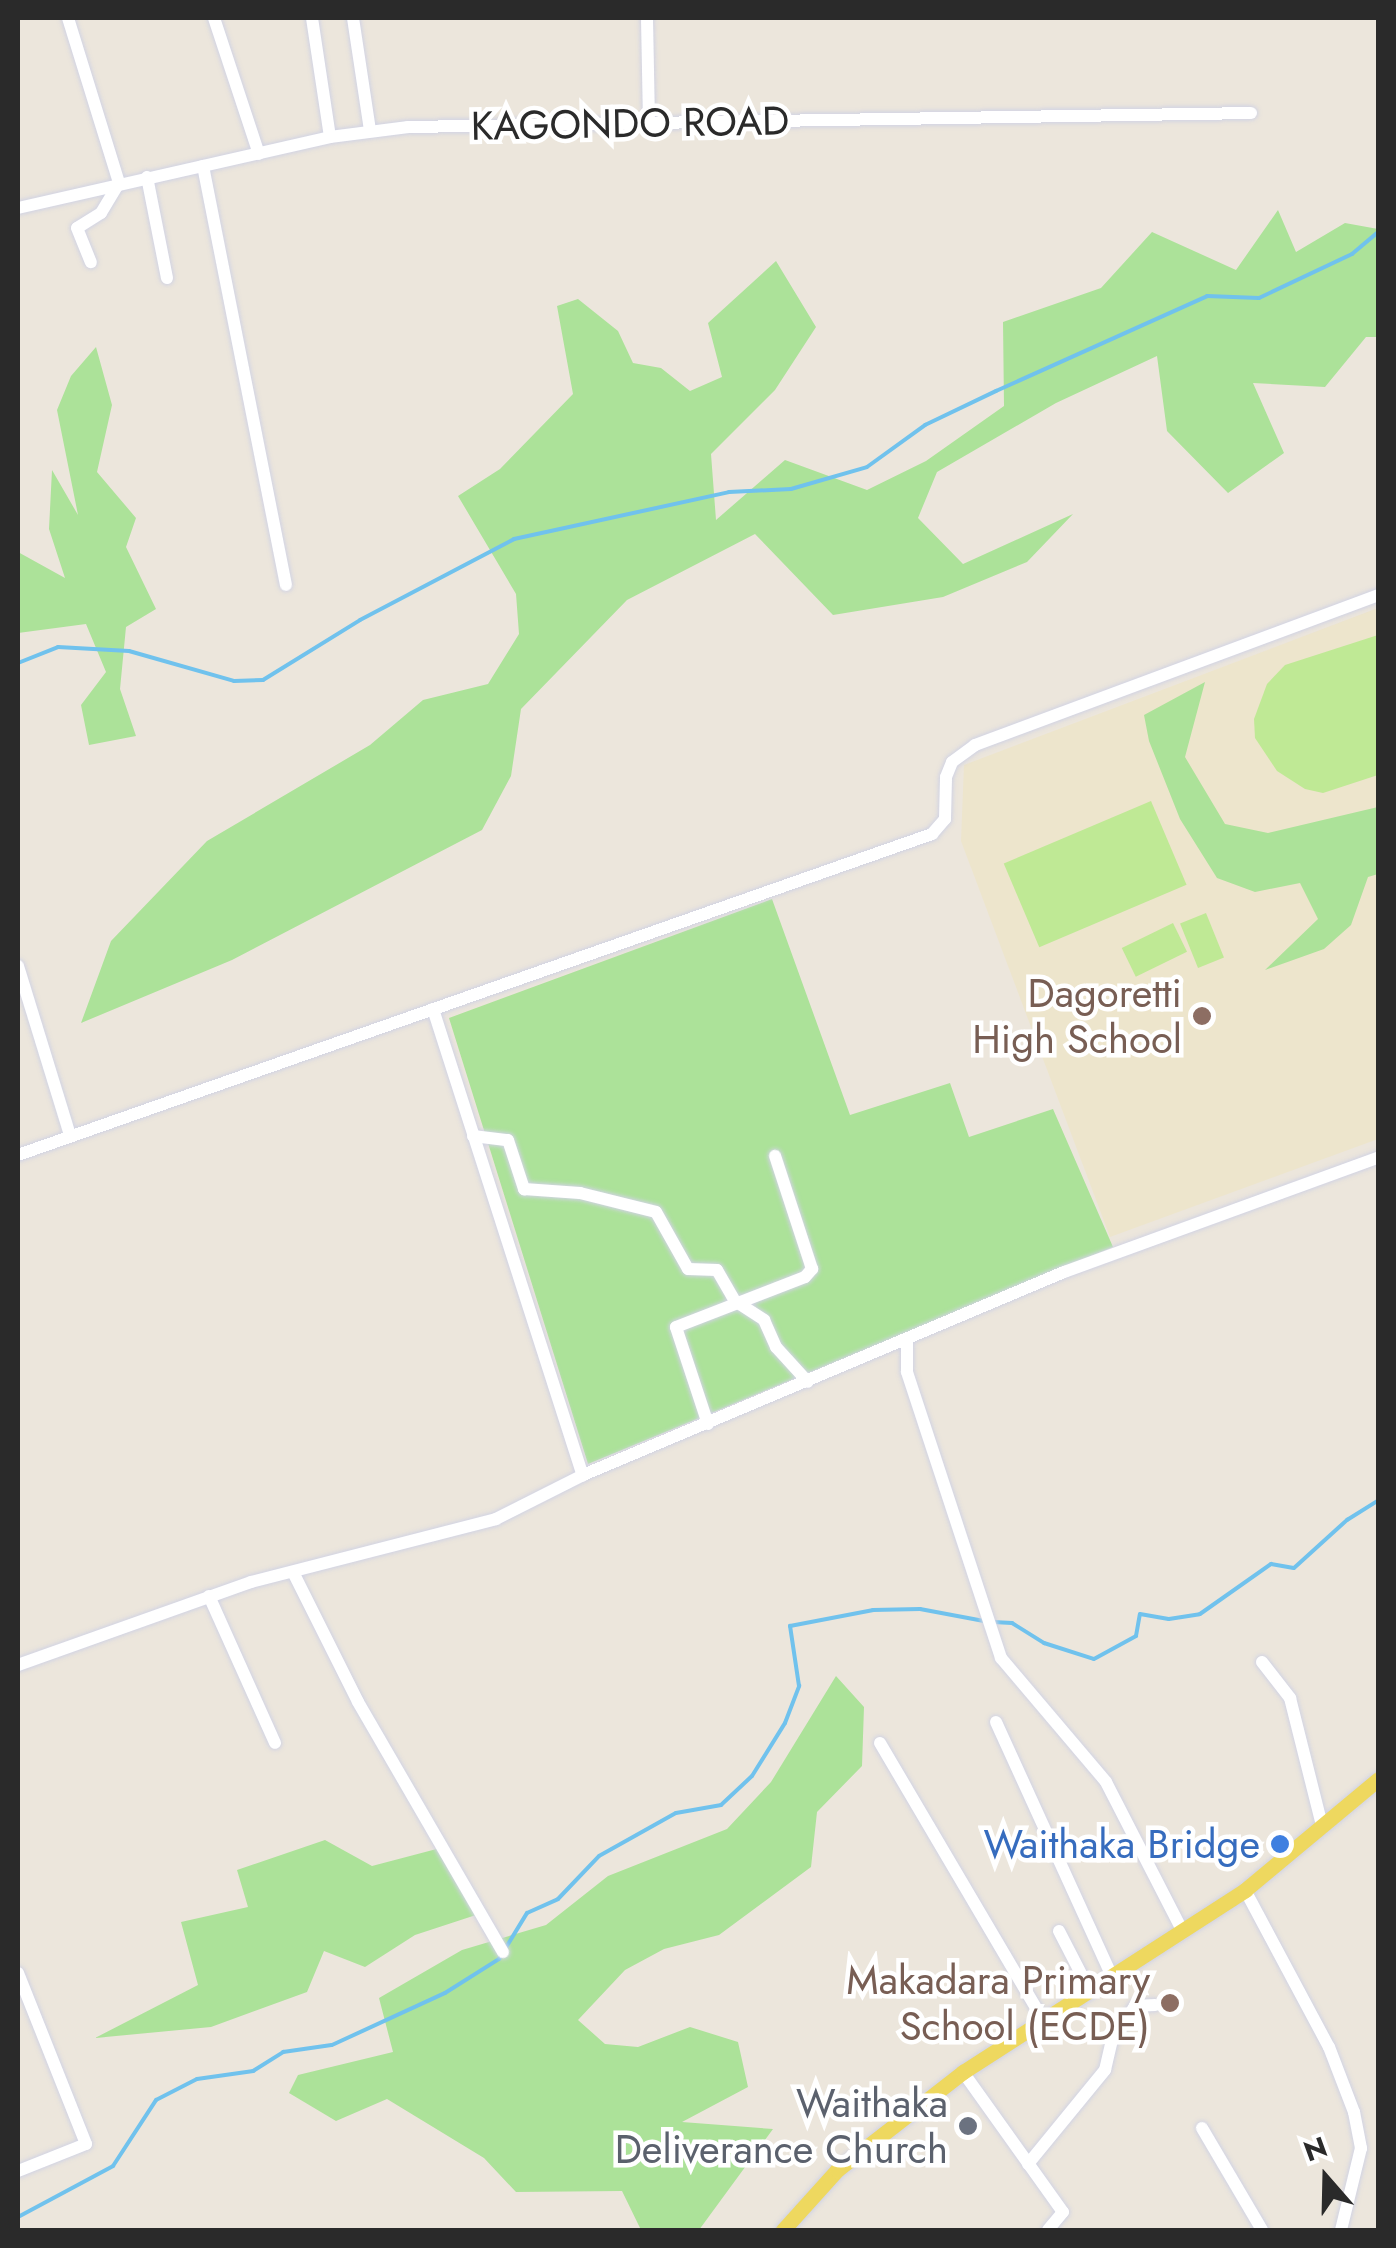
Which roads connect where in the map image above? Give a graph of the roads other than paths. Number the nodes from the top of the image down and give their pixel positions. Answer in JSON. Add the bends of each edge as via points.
{"nodes":[{"id":1,"x":68,"y":18,"type":"edge"},
{"id":2,"x":214,"y":18,"type":"edge"},
{"id":3,"x":312,"y":18,"type":"edge"},
{"id":4,"x":353,"y":18,"type":"edge"},
{"id":5,"x":648,"y":18,"type":"edge"},
{"id":6,"x":1251,"y":112,"type":"dead end"},
{"id":7,"x":649,"y":122,"type":"junction"},
{"id":8,"x":370,"y":130,"type":"junction"},
{"id":9,"x":330,"y":137,"type":"junction"},
{"id":10,"x":259,"y":154,"type":"junction"},
{"id":11,"x":203,"y":166,"type":"junction"},
{"id":12,"x":147,"y":177,"type":"junction"},
{"id":13,"x":119,"y":183,"type":"junction"},
{"id":14,"x":18,"y":208,"type":"edge"},
{"id":15,"x":91,"y":262,"type":"dead end"},
{"id":16,"x":167,"y":278,"type":"dead end"},
{"id":17,"x":286,"y":585,"type":"dead end"},
{"id":18,"x":1378,"y":595,"type":"edge"},
{"id":19,"x":18,"y":966,"type":"edge"},
{"id":20,"x":433,"y":1009,"type":"junction"},
{"id":21,"x":70,"y":1135,"type":"junction"},
{"id":22,"x":473,"y":1136,"type":"junction"},
{"id":23,"x":18,"y":1155,"type":"edge"},
{"id":24,"x":776,"y":1156,"type":"dead end"},
{"id":25,"x":1378,"y":1158,"type":"edge"},
{"id":26,"x":735,"y":1302,"type":"junction"},
{"id":27,"x":907,"y":1341,"type":"junction"},
{"id":28,"x":878,"y":1354,"type":"junction"},
{"id":29,"x":906,"y":1372,"type":"junction"},
{"id":30,"x":808,"y":1382,"type":"junction"},
{"id":31,"x":708,"y":1424,"type":"junction"},
{"id":32,"x":584,"y":1475,"type":"junction"},
{"id":33,"x":292,"y":1572,"type":"junction"},
{"id":34,"x":210,"y":1596,"type":"junction"},
{"id":35,"x":1262,"y":1662,"type":"dead end"},
{"id":36,"x":18,"y":1665,"type":"edge"},
{"id":37,"x":996,"y":1722,"type":"dead end"},
{"id":38,"x":275,"y":1743,"type":"dead end"},
{"id":39,"x":880,"y":1743,"type":"dead end"},
{"id":40,"x":1378,"y":1779,"type":"edge"},
{"id":41,"x":1322,"y":1825,"type":"junction"},
{"id":42,"x":1244,"y":1890,"type":"junction"},
{"id":43,"x":1059,"y":1930,"type":"dead end"},
{"id":44,"x":1182,"y":1930,"type":"junction"},
{"id":45,"x":503,"y":1952,"type":"dead end"},
{"id":46,"x":18,"y":1973,"type":"edge"},
{"id":47,"x":1112,"y":1977,"type":"junction"},
{"id":48,"x":1090,"y":1992,"type":"junction"},
{"id":49,"x":1155,"y":2005,"type":"dead end"},
{"id":50,"x":1043,"y":2020,"type":"junction"},
{"id":51,"x":963,"y":2072,"type":"junction"},
{"id":52,"x":1202,"y":2128,"type":"dead end"},
{"id":53,"x":1028,"y":2164,"type":"junction"},
{"id":54,"x":18,"y":2171,"type":"edge"},
{"id":55,"x":784,"y":2230,"type":"edge"},
{"id":56,"x":1048,"y":2230,"type":"edge"},
{"id":57,"x":1262,"y":2230,"type":"edge"},
{"id":58,"x":1341,"y":2230,"type":"edge"}],
"edges":[{"from":1,"to":13,"type":"street"},
{"from":2,"to":10,"type":"street"},
{"from":3,"to":9,"type":"street"},
{"from":4,"to":8,"type":"street"},
{"from":5,"to":7,"type":"street"},
{"from":6,"to":7,"type":"street","name":"KAGONDO ROAD"},
{"from":7,"to":8,"type":"street","name":"KAGONDO ROAD"},
{"from":8,"to":9,"type":"street","name":"KAGONDO ROAD"},
{"from":9,"to":10,"type":"street","name":"KAGONDO ROAD"},
{"from":10,"to":11,"type":"street","name":"KAGONDO ROAD"},
{"from":11,"to":12,"type":"street","name":"KAGONDO ROAD"},
{"from":11,"to":17,"type":"street"},
{"from":12,"to":13,"type":"street","name":"KAGONDO ROAD"},
{"from":12,"to":16,"type":"street"},
{"from":13,"to":14,"type":"street","name":"KAGONDO ROAD"},
{"from":13,"to":15,"type":"street","via":[[100,213],[78,228]]},
{"from":18,"to":20,"type":"street","via":[[975,746],[952,762],[946,819],[932,834]]},
{"from":19,"to":21,"type":"street"},
{"from":20,"to":21,"type":"street"},
{"from":20,"to":22,"type":"street"},
{"from":21,"to":23,"type":"street"},
{"from":22,"to":26,"type":"street","via":[[508,1140],[524,1190],[580,1194],[656,1212],[688,1270],[717,1270]]},
{"from":22,"to":32,"type":"street"},
{"from":24,"to":26,"type":"street","via":[[812,1268],[805,1277]]},
{"from":25,"to":27,"type":"street","via":[[1064,1272]]},
{"from":26,"to":30,"type":"street","via":[[764,1320],[776,1347]]},
{"from":26,"to":31,"type":"street","via":[[676,1327]]},
{"from":27,"to":28,"type":"street"},
{"from":27,"to":29,"type":"street"},
{"from":28,"to":29,"type":"street"},
{"from":28,"to":30,"type":"street"},
{"from":29,"to":44,"type":"street","via":[[1000,1658],[1106,1782]]},
{"from":30,"to":31,"type":"street"},
{"from":31,"to":32,"type":"street"},
{"from":32,"to":33,"type":"street","via":[[496,1520]]},
{"from":33,"to":34,"type":"street"},
{"from":33,"to":45,"type":"street","via":[[358,1702]]},
{"from":34,"to":36,"type":"street"},
{"from":34,"to":38,"type":"street"},
{"from":35,"to":41,"type":"street","via":[[1290,1698]]},
{"from":37,"to":47,"type":"street"},
{"from":39,"to":50,"type":"street"},
{"from":40,"to":41,"type":"main road"},
{"from":41,"to":42,"type":"main road"},
{"from":42,"to":44,"type":"main road"},
{"from":42,"to":58,"type":"street","via":[[1329,2046],[1354,2112],[1361,2148]]},
{"from":43,"to":48,"type":"street"},
{"from":44,"to":47,"type":"main road"},
{"from":46,"to":54,"type":"street","via":[[86,2144]]},
{"from":47,"to":48,"type":"main road"},
{"from":48,"to":50,"type":"main road"},
{"from":49,"to":53,"type":"street","via":[[1134,2006],[1112,2040],[1105,2070]]},
{"from":50,"to":51,"type":"main road"},
{"from":51,"to":53,"type":"street"},
{"from":51,"to":55,"type":"main road","via":[[837,2170]]},
{"from":52,"to":57,"type":"street"},
{"from":53,"to":56,"type":"street","via":[[1062,2212]]}]}
